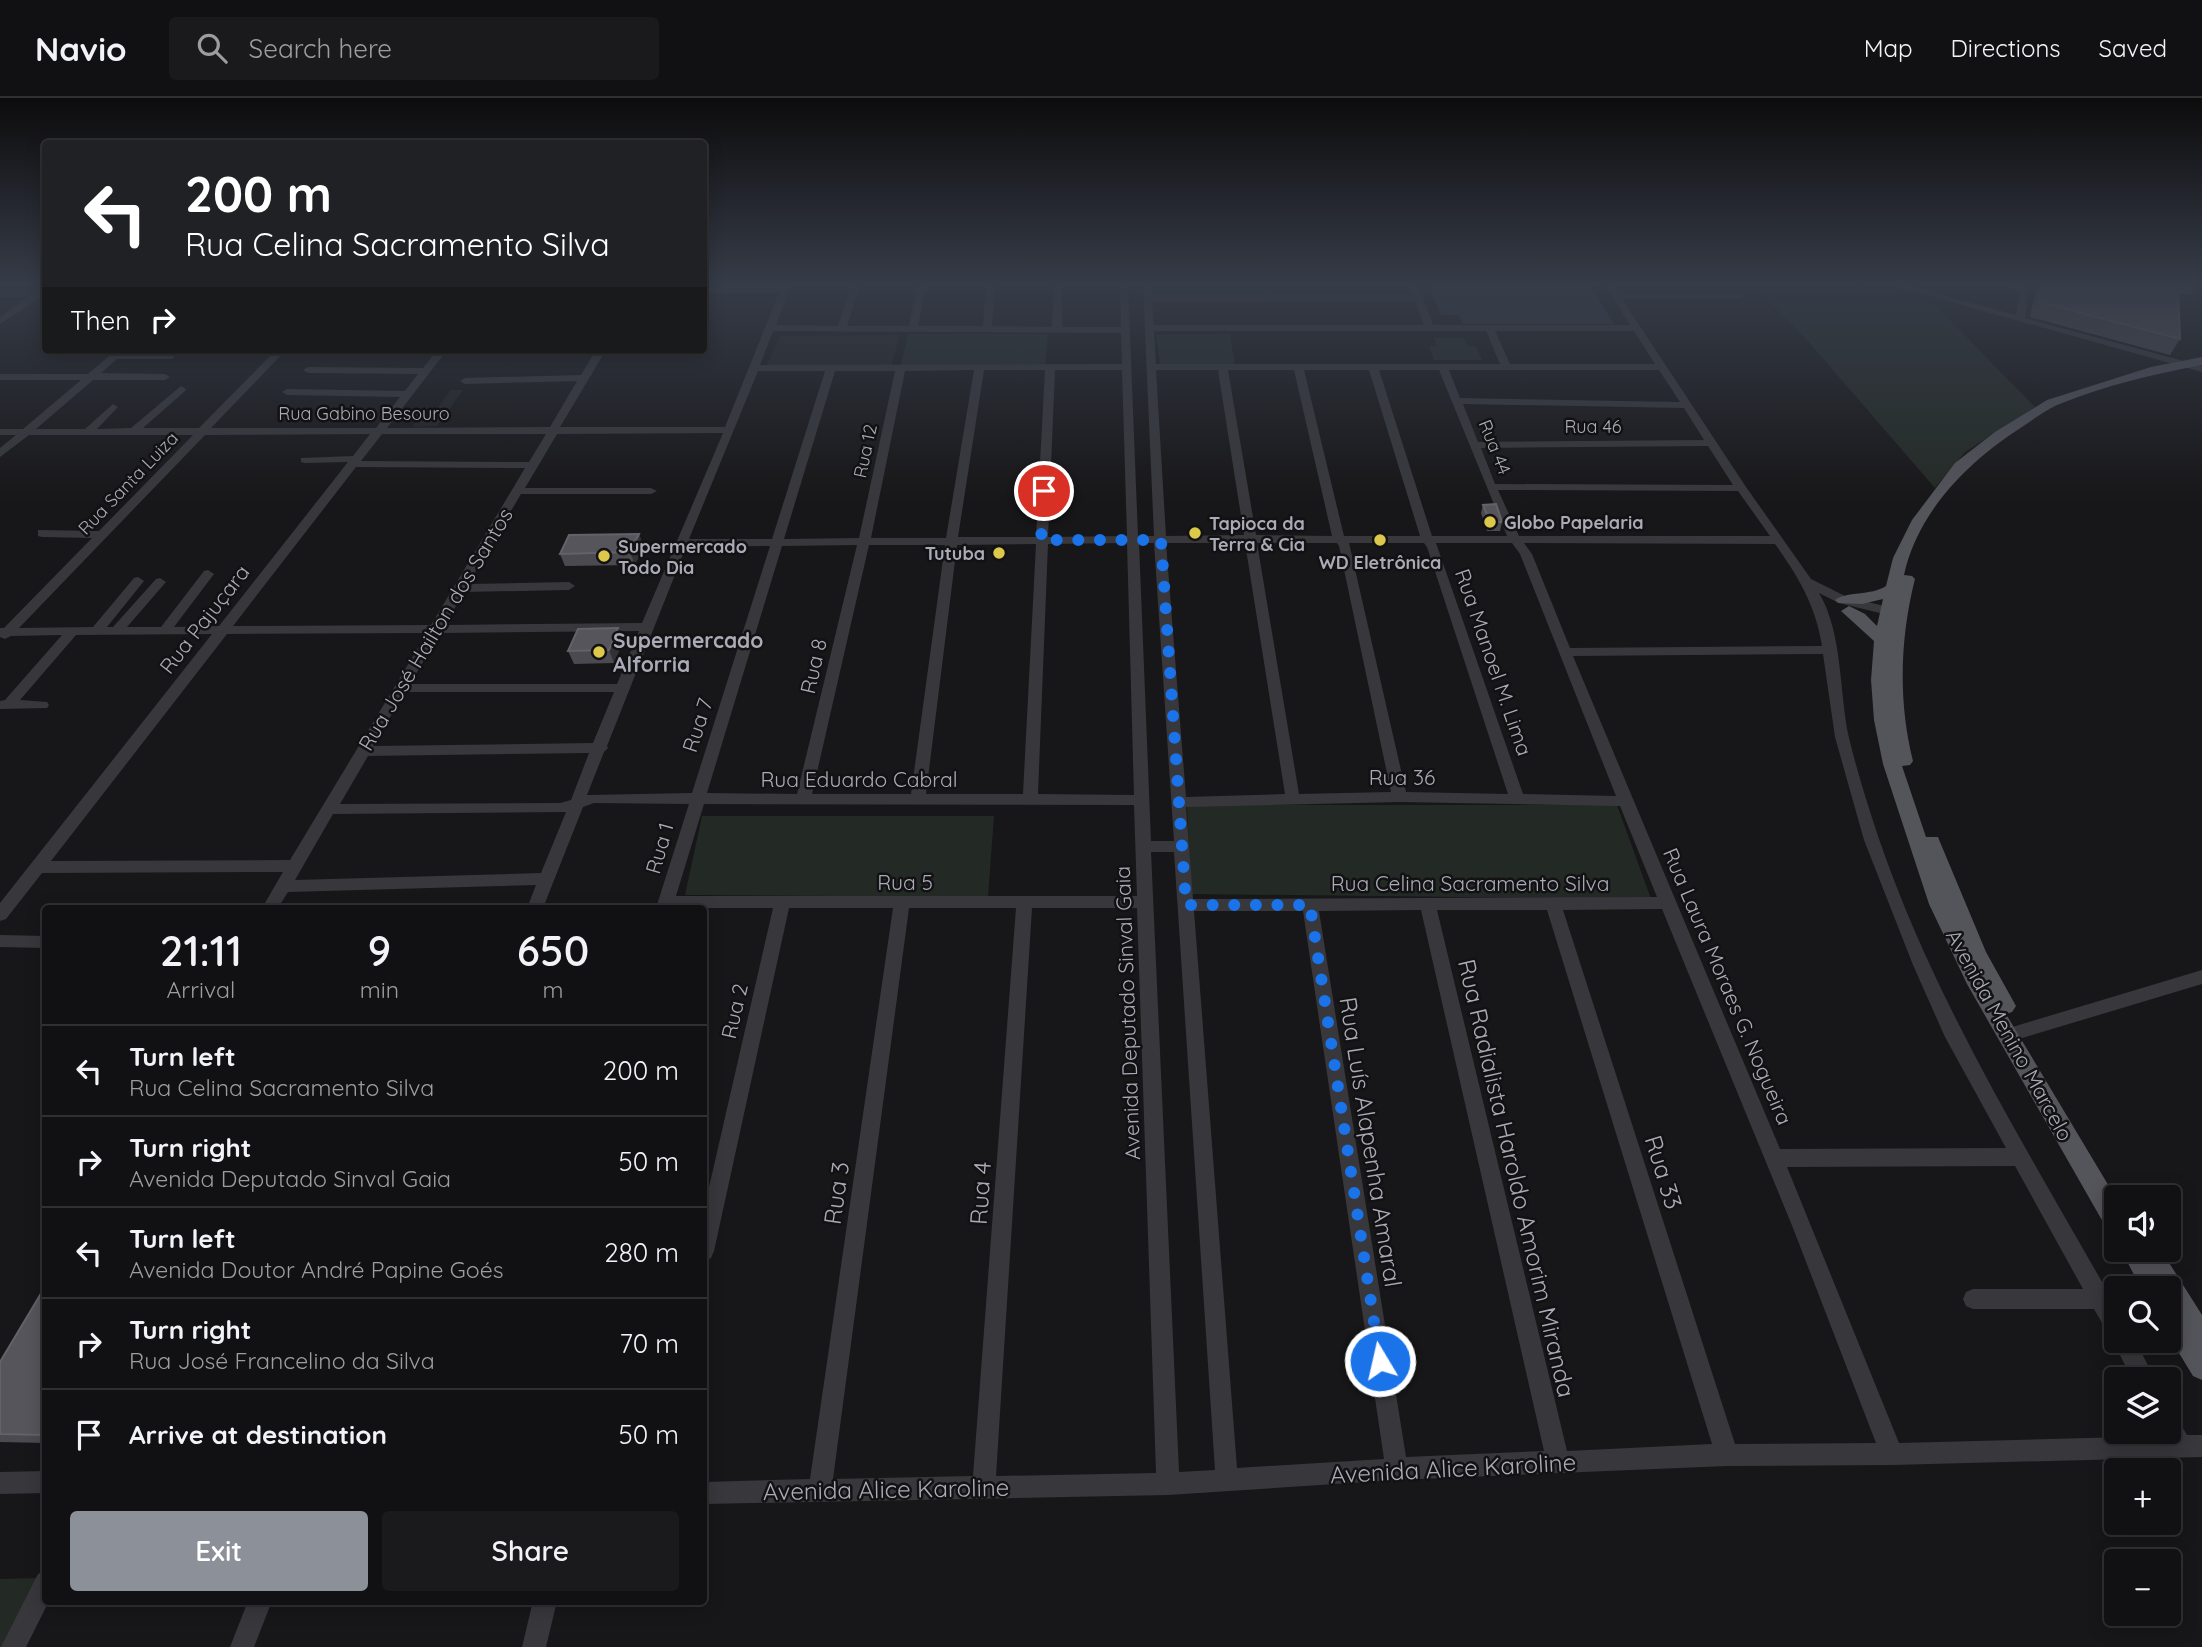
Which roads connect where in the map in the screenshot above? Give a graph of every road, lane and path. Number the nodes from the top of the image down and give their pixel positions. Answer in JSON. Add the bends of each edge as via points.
{"nodes":[{"id":1,"x":114,"y":357,"type":"edge"},
{"id":2,"x":274,"y":357,"type":"edge"},
{"id":3,"x":436,"y":357,"type":"edge"},
{"id":4,"x":597,"y":357,"type":"edge"},
{"id":5,"x":759,"y":357,"type":"edge"},
{"id":6,"x":1128,"y":357,"type":"edge"},
{"id":7,"x":1151,"y":357,"type":"edge"},
{"id":8,"x":1502,"y":357,"type":"edge"},
{"id":9,"x":1655,"y":357,"type":"edge"},
{"id":10,"x":2168,"y":357,"type":"edge"},
{"id":11,"x":2199,"y":366,"type":"edge"},
{"id":12,"x":1128,"y":367,"type":"junction"},
{"id":13,"x":1151,"y":367,"type":"junction"},
{"id":14,"x":1298,"y":367,"type":"junction"},
{"id":15,"x":1373,"y":367,"type":"junction"},
{"id":16,"x":1662,"y":367,"type":"junction"},
{"id":17,"x":755,"y":368,"type":"junction"},
{"id":18,"x":831,"y":368,"type":"junction"},
{"id":19,"x":901,"y":368,"type":"junction"},
{"id":20,"x":1050,"y":368,"type":"junction"},
{"id":21,"x":1223,"y":368,"type":"junction"},
{"id":22,"x":1443,"y":368,"type":"junction"},
{"id":23,"x":1507,"y":368,"type":"junction"},
{"id":24,"x":979,"y":369,"type":"junction"},
{"id":25,"x":308,"y":370,"type":"dead end"},
{"id":26,"x":426,"y":370,"type":"junction"},
{"id":27,"x":0,"y":377,"type":"edge"},
{"id":28,"x":93,"y":377,"type":"junction"},
{"id":29,"x":165,"y":377,"type":"dead end"},
{"id":30,"x":584,"y":378,"type":"junction"},
{"id":31,"x":465,"y":381,"type":"dead end"},
{"id":32,"x":181,"y":388,"type":"dead end"},
{"id":33,"x":287,"y":393,"type":"dead end"},
{"id":34,"x":409,"y":394,"type":"junction"},
{"id":35,"x":1457,"y":401,"type":"junction"},
{"id":36,"x":1686,"y":405,"type":"junction"},
{"id":37,"x":113,"y":407,"type":"dead end"},
{"id":38,"x":729,"y":429,"type":"junction"},
{"id":39,"x":89,"y":430,"type":"junction"},
{"id":40,"x":135,"y":430,"type":"junction"},
{"id":41,"x":380,"y":430,"type":"junction"},
{"id":42,"x":25,"y":431,"type":"junction"},
{"id":43,"x":202,"y":431,"type":"junction"},
{"id":44,"x":0,"y":432,"type":"edge"},
{"id":45,"x":552,"y":432,"type":"junction"},
{"id":46,"x":1712,"y":443,"type":"junction"},
{"id":47,"x":1475,"y":445,"type":"junction"},
{"id":48,"x":0,"y":454,"type":"edge"},
{"id":49,"x":305,"y":460,"type":"dead end"},
{"id":50,"x":355,"y":461,"type":"junction"},
{"id":51,"x":531,"y":465,"type":"junction"},
{"id":52,"x":1492,"y":487,"type":"junction"},
{"id":53,"x":1741,"y":488,"type":"junction"},
{"id":54,"x":516,"y":491,"type":"junction"},
{"id":55,"x":651,"y":491,"type":"dead end"},
{"id":56,"x":42,"y":533,"type":"dead end"},
{"id":57,"x":103,"y":534,"type":"junction"},
{"id":58,"x":1252,"y":539,"type":"junction"},
{"id":59,"x":1340,"y":539,"type":"junction"},
{"id":60,"x":1427,"y":539,"type":"junction"},
{"id":61,"x":1515,"y":539,"type":"junction"},
{"id":62,"x":952,"y":540,"type":"junction"},
{"id":63,"x":1041,"y":540,"type":"junction"},
{"id":64,"x":1132,"y":540,"type":"junction"},
{"id":65,"x":1161,"y":540,"type":"junction"},
{"id":66,"x":1779,"y":540,"type":"junction"},
{"id":67,"x":864,"y":541,"type":"junction"},
{"id":68,"x":683,"y":543,"type":"junction"},
{"id":69,"x":777,"y":543,"type":"junction"},
{"id":70,"x":208,"y":574,"type":"dead end"},
{"id":71,"x":138,"y":581,"type":"dead end"},
{"id":72,"x":160,"y":582,"type":"dead end"},
{"id":73,"x":1807,"y":582,"type":"junction"},
{"id":74,"x":569,"y":586,"type":"dead end"},
{"id":75,"x":460,"y":588,"type":"junction"},
{"id":76,"x":1892,"y":589,"type":"junction"},
{"id":77,"x":1816,"y":600,"type":"junction"},
{"id":78,"x":1846,"y":606,"type":"junction"},
{"id":79,"x":1893,"y":615,"type":"junction"},
{"id":80,"x":647,"y":627,"type":"junction"},
{"id":81,"x":438,"y":628,"type":"junction"},
{"id":82,"x":165,"y":630,"type":"junction"},
{"id":83,"x":222,"y":630,"type":"junction"},
{"id":84,"x":73,"y":631,"type":"junction"},
{"id":85,"x":97,"y":631,"type":"junction"},
{"id":86,"x":117,"y":631,"type":"junction"},
{"id":87,"x":3,"y":634,"type":"edge"},
{"id":88,"x":1882,"y":639,"type":"junction"},
{"id":89,"x":1827,"y":650,"type":"junction"},
{"id":90,"x":1564,"y":652,"type":"junction"},
{"id":91,"x":401,"y":688,"type":"junction"},
{"id":92,"x":622,"y":688,"type":"junction"},
{"id":93,"x":5,"y":705,"type":"edge"},
{"id":94,"x":42,"y":705,"type":"dead end"},
{"id":95,"x":601,"y":748,"type":"junction"},
{"id":96,"x":363,"y":751,"type":"junction"},
{"id":97,"x":1400,"y":797,"type":"junction"},
{"id":98,"x":695,"y":800,"type":"junction"},
{"id":99,"x":803,"y":800,"type":"junction"},
{"id":100,"x":918,"y":800,"type":"junction"},
{"id":101,"x":1030,"y":800,"type":"junction"},
{"id":102,"x":1141,"y":800,"type":"junction"},
{"id":103,"x":1293,"y":800,"type":"junction"},
{"id":104,"x":1518,"y":800,"type":"junction"},
{"id":105,"x":1625,"y":801,"type":"junction"},
{"id":106,"x":1179,"y":802,"type":"junction"},
{"id":107,"x":578,"y":803,"type":"junction"},
{"id":108,"x":328,"y":809,"type":"junction"},
{"id":109,"x":1182,"y":846,"type":"junction"},
{"id":110,"x":1144,"y":847,"type":"junction"},
{"id":111,"x":295,"y":866,"type":"junction"},
{"id":112,"x":37,"y":867,"type":"junction"},
{"id":113,"x":547,"y":879,"type":"junction"},
{"id":114,"x":282,"y":886,"type":"junction"},
{"id":115,"x":1144,"y":902,"type":"junction"},
{"id":116,"x":782,"y":903,"type":"junction"},
{"id":117,"x":902,"y":903,"type":"junction"},
{"id":118,"x":1024,"y":903,"type":"junction"},
{"id":119,"x":1670,"y":903,"type":"junction"},
{"id":120,"x":1553,"y":904,"type":"junction"},
{"id":121,"x":272,"y":905,"type":"edge"},
{"id":122,"x":536,"y":905,"type":"edge"},
{"id":123,"x":665,"y":905,"type":"edge"},
{"id":124,"x":1186,"y":905,"type":"junction"},
{"id":125,"x":1310,"y":905,"type":"junction"},
{"id":126,"x":1428,"y":905,"type":"junction"},
{"id":127,"x":0,"y":915,"type":"edge"},
{"id":128,"x":0,"y":941,"type":"edge"},
{"id":129,"x":42,"y":942,"type":"edge"},
{"id":130,"x":2202,"y":977,"type":"edge"},
{"id":131,"x":2019,"y":1032,"type":"junction"},
{"id":132,"x":2019,"y":1157,"type":"junction"},
{"id":133,"x":1775,"y":1158,"type":"junction"},
{"id":134,"x":2110,"y":1185,"type":"edge"},
{"id":135,"x":2104,"y":1200,"type":"edge"},
{"id":136,"x":707,"y":1238,"type":"edge"},
{"id":137,"x":2104,"y":1295,"type":"edge"},
{"id":138,"x":1973,"y":1299,"type":"dead end"},
{"id":139,"x":2104,"y":1300,"type":"edge"},
{"id":140,"x":2181,"y":1314,"type":"edge"},
{"id":141,"x":2181,"y":1326,"type":"edge"},
{"id":142,"x":2202,"y":1339,"type":"edge"},
{"id":143,"x":2202,"y":1367,"type":"edge"},
{"id":144,"x":2191,"y":1446,"type":"edge"},
{"id":145,"x":1892,"y":1454,"type":"junction"},
{"id":146,"x":1727,"y":1455,"type":"junction"},
{"id":147,"x":1558,"y":1462,"type":"junction"},
{"id":148,"x":1397,"y":1469,"type":"junction"},
{"id":149,"x":1227,"y":1481,"type":"junction"},
{"id":150,"x":42,"y":1482,"type":"edge"},
{"id":151,"x":0,"y":1483,"type":"edge"},
{"id":152,"x":1168,"y":1484,"type":"junction"},
{"id":153,"x":984,"y":1487,"type":"junction"},
{"id":154,"x":820,"y":1490,"type":"junction"},
{"id":155,"x":707,"y":1493,"type":"edge"},
{"id":156,"x":42,"y":1590,"type":"edge"},
{"id":157,"x":258,"y":1605,"type":"edge"},
{"id":158,"x":544,"y":1605,"type":"edge"},
{"id":159,"x":13,"y":1647,"type":"edge"},
{"id":160,"x":242,"y":1647,"type":"edge"},
{"id":161,"x":534,"y":1647,"type":"edge"}],
"edges":[{"from":1,"to":28,"type":"street"},
{"from":2,"to":43,"type":"street","name":"Rua Santa Luiza"},
{"from":3,"to":26,"type":"street","name":"Rua Pajuçara"},
{"from":4,"to":30,"type":"street","name":"Rua José Hailton dos Santos"},
{"from":5,"to":17,"type":"street"},
{"from":6,"to":12,"type":"street","name":"Avenida Deputado Sinval Gaia"},
{"from":7,"to":13,"type":"street"},
{"from":8,"to":23,"type":"street"},
{"from":9,"to":16,"type":"street"},
{"from":10,"to":11,"type":"street"},
{"from":11,"to":76,"type":"main road","name":"Avenida Menino Marcelo","via":[[2155,370],[2051,403],[2000,435],[1960,466],[1940,490],[1900,558]]},
{"from":11,"to":79,"type":"main road","name":"Avenida Menino Marcelo","via":[[2064,409],[2019,433],[1970,471],[1938,511]]},
{"from":12,"to":20,"type":"street"},
{"from":12,"to":64,"type":"street","name":"Avenida Deputado Sinval Gaia"},
{"from":13,"to":21,"type":"street"},
{"from":13,"to":65,"type":"street"},
{"from":14,"to":15,"type":"street"},
{"from":14,"to":21,"type":"street"},
{"from":14,"to":59,"type":"street"},
{"from":15,"to":22,"type":"street"},
{"from":15,"to":60,"type":"street","name":"Rua Manoel M. Lima"},
{"from":16,"to":23,"type":"street"},
{"from":16,"to":36,"type":"street"},
{"from":17,"to":18,"type":"street"},
{"from":17,"to":38,"type":"street"},
{"from":18,"to":19,"type":"street"},
{"from":18,"to":69,"type":"street","name":"Rua 7"},
{"from":19,"to":24,"type":"street"},
{"from":19,"to":67,"type":"street","name":"Rua 12"},
{"from":20,"to":24,"type":"street"},
{"from":20,"to":63,"type":"street"},
{"from":21,"to":58,"type":"street"},
{"from":22,"to":23,"type":"street"},
{"from":22,"to":35,"type":"street","name":"Rua 44"},
{"from":24,"to":62,"type":"street"},
{"from":25,"to":26,"type":"street"},
{"from":26,"to":34,"type":"street","name":"Rua Pajuçara"},
{"from":27,"to":28,"type":"street"},
{"from":28,"to":29,"type":"street"},
{"from":28,"to":42,"type":"street"},
{"from":30,"to":31,"type":"street"},
{"from":30,"to":45,"type":"street","name":"Rua José Hailton dos Santos"},
{"from":32,"to":40,"type":"street"},
{"from":33,"to":34,"type":"street"},
{"from":34,"to":41,"type":"street","name":"Rua Pajuçara"},
{"from":35,"to":36,"type":"street"},
{"from":35,"to":47,"type":"street","name":"Rua 44"},
{"from":36,"to":46,"type":"street"},
{"from":37,"to":39,"type":"street"},
{"from":38,"to":45,"type":"street","name":"Rua Gabino Besouro"},
{"from":38,"to":68,"type":"street"},
{"from":39,"to":40,"type":"street","name":"Rua Gabino Besouro"},
{"from":39,"to":42,"type":"street","name":"Rua Gabino Besouro"},
{"from":40,"to":43,"type":"street","name":"Rua Gabino Besouro"},
{"from":41,"to":43,"type":"street","name":"Rua Gabino Besouro"},
{"from":41,"to":45,"type":"street","name":"Rua Gabino Besouro"},
{"from":41,"to":50,"type":"street","name":"Rua Pajuçara"},
{"from":42,"to":44,"type":"street","name":"Rua Gabino Besouro"},
{"from":42,"to":48,"type":"street"},
{"from":43,"to":57,"type":"street","name":"Rua Santa Luiza"},
{"from":45,"to":51,"type":"street","name":"Rua José Hailton dos Santos"},
{"from":46,"to":47,"type":"street","name":"Rua 46"},
{"from":46,"to":53,"type":"street"},
{"from":47,"to":52,"type":"street","name":"Rua 44"},
{"from":49,"to":50,"type":"street"},
{"from":50,"to":51,"type":"street"},
{"from":50,"to":83,"type":"street","name":"Rua Pajuçara"},
{"from":51,"to":54,"type":"street","name":"Rua José Hailton dos Santos"},
{"from":52,"to":53,"type":"street"},
{"from":52,"to":61,"type":"street","name":"Rua 44"},
{"from":53,"to":66,"type":"street"},
{"from":54,"to":55,"type":"street"},
{"from":54,"to":75,"type":"street","name":"Rua José Hailton dos Santos"},
{"from":56,"to":57,"type":"street"},
{"from":57,"to":87,"type":"street","name":"Rua Santa Luiza"},
{"from":58,"to":59,"type":"street"},
{"from":58,"to":65,"type":"street"},
{"from":58,"to":103,"type":"street"},
{"from":59,"to":60,"type":"street"},
{"from":59,"to":97,"type":"street"},
{"from":60,"to":61,"type":"street"},
{"from":60,"to":104,"type":"street","name":"Rua Manoel M. Lima"},
{"from":61,"to":66,"type":"street"},
{"from":61,"to":90,"type":"street","name":"Rua Laura Moraes G. Nogueira","via":[[1526,554]]},
{"from":62,"to":63,"type":"street"},
{"from":62,"to":67,"type":"street"},
{"from":62,"to":100,"type":"street"},
{"from":63,"to":64,"type":"street"},
{"from":63,"to":101,"type":"street"},
{"from":64,"to":65,"type":"street"},
{"from":64,"to":102,"type":"street","name":"Avenida Deputado Sinval Gaia"},
{"from":65,"to":106,"type":"street"},
{"from":66,"to":73,"type":"street"},
{"from":67,"to":69,"type":"street"},
{"from":67,"to":99,"type":"street","name":"Rua 8"},
{"from":68,"to":69,"type":"street"},
{"from":68,"to":80,"type":"street"},
{"from":69,"to":98,"type":"street","name":"Rua 7"},
{"from":70,"to":82,"type":"street"},
{"from":71,"to":85,"type":"street"},
{"from":72,"to":86,"type":"street"},
{"from":73,"to":77,"type":"street"},
{"from":73,"to":78,"type":"street"},
{"from":74,"to":75,"type":"street"},
{"from":75,"to":81,"type":"street","name":"Rua José Hailton dos Santos"},
{"from":76,"to":78,"type":"main road"},
{"from":76,"to":79,"type":"main road","name":"Avenida Menino Marcelo"},
{"from":77,"to":78,"type":"street","via":[[1832,608]]},
{"from":77,"to":89,"type":"street","via":[[1825,624]]},
{"from":78,"to":79,"type":"street"},
{"from":78,"to":88,"type":"main road"},
{"from":79,"to":88,"type":"main road","name":"Avenida Menino Marcelo"},
{"from":79,"to":131,"type":"main road","name":"Avenida Menino Marcelo","via":[[1901,751],[1935,853],[1976,953]]},
{"from":80,"to":81,"type":"street"},
{"from":80,"to":92,"type":"street"},
{"from":81,"to":83,"type":"street"},
{"from":81,"to":91,"type":"street","name":"Rua José Hailton dos Santos"},
{"from":82,"to":83,"type":"street"},
{"from":82,"to":86,"type":"street"},
{"from":83,"to":112,"type":"street","name":"Rua Pajuçara"},
{"from":84,"to":85,"type":"street"},
{"from":84,"to":87,"type":"street"},
{"from":84,"to":93,"type":"street"},
{"from":85,"to":86,"type":"street"},
{"from":88,"to":135,"type":"main road","name":"Avenida Menino Marcelo","via":[[1882,720],[1938,904],[1974,978]]},
{"from":89,"to":90,"type":"street"},
{"from":89,"to":132,"type":"street","via":[[1842,737],[1872,840],[1954,1037]]},
{"from":90,"to":105,"type":"street","name":"Rua Laura Moraes G. Nogueira"},
{"from":91,"to":92,"type":"street"},
{"from":91,"to":96,"type":"street","name":"Rua José Hailton dos Santos"},
{"from":92,"to":95,"type":"street"},
{"from":93,"to":94,"type":"street"},
{"from":95,"to":96,"type":"street"},
{"from":95,"to":107,"type":"street"},
{"from":96,"to":108,"type":"street","name":"Rua José Hailton dos Santos"},
{"from":97,"to":103,"type":"street","name":"Rua 36"},
{"from":97,"to":104,"type":"street","name":"Rua 36"},
{"from":98,"to":99,"type":"street","name":"Rua Eduardo Cabral"},
{"from":98,"to":107,"type":"street","name":"Rua Eduardo Cabral","via":[[594,798]]},
{"from":98,"to":123,"type":"street","name":"Rua 1"},
{"from":99,"to":100,"type":"street","name":"Rua Eduardo Cabral"},
{"from":100,"to":101,"type":"street","name":"Rua Eduardo Cabral"},
{"from":101,"to":102,"type":"street","name":"Rua Eduardo Cabral"},
{"from":102,"to":110,"type":"street","name":"Avenida Deputado Sinval Gaia"},
{"from":103,"to":106,"type":"street","name":"Rua 36"},
{"from":104,"to":105,"type":"street","name":"Rua 36"},
{"from":105,"to":119,"type":"street","name":"Rua Laura Moraes G. Nogueira"},
{"from":106,"to":109,"type":"street"},
{"from":107,"to":108,"type":"street","name":"Rua Eduardo Cabral","via":[[560,808]]},
{"from":107,"to":113,"type":"street"},
{"from":108,"to":111,"type":"street","name":"Rua José Hailton dos Santos"},
{"from":109,"to":110,"type":"street"},
{"from":109,"to":124,"type":"street"},
{"from":110,"to":115,"type":"street","name":"Avenida Deputado Sinval Gaia"},
{"from":111,"to":112,"type":"street"},
{"from":111,"to":114,"type":"street","name":"Rua José Hailton dos Santos"},
{"from":112,"to":127,"type":"street","name":"Rua Pajuçara"},
{"from":113,"to":114,"type":"street"},
{"from":113,"to":122,"type":"street"},
{"from":114,"to":121,"type":"street","name":"Rua José Hailton dos Santos"},
{"from":115,"to":118,"type":"street","name":"Rua 5"},
{"from":115,"to":152,"type":"street","name":"Avenida Deputado Sinval Gaia"},
{"from":116,"to":117,"type":"street","name":"Rua 5"},
{"from":116,"to":123,"type":"street","name":"Rua 5"},
{"from":116,"to":136,"type":"street","name":"Rua 2"},
{"from":117,"to":118,"type":"street","name":"Rua 5"},
{"from":117,"to":154,"type":"street","name":"Rua 3"},
{"from":118,"to":153,"type":"street","name":"Rua 4"},
{"from":119,"to":120,"type":"street","name":"Rua Celina Sacramento Silva"},
{"from":119,"to":133,"type":"street","name":"Rua Laura Moraes G. Nogueira"},
{"from":120,"to":126,"type":"street","name":"Rua Celina Sacramento Silva"},
{"from":120,"to":146,"type":"street","name":"Rua 33"},
{"from":124,"to":125,"type":"street","name":"Rua Celina Sacramento Silva"},
{"from":124,"to":149,"type":"street"},
{"from":125,"to":126,"type":"street","name":"Rua Celina Sacramento Silva"},
{"from":125,"to":148,"type":"street","name":"Rua Luís Alapenha Amaral"},
{"from":126,"to":147,"type":"street","name":"Rua Radialista Haroldo Amorim Miranda"},
{"from":128,"to":129,"type":"street"},
{"from":130,"to":131,"type":"street"},
{"from":131,"to":134,"type":"main road","name":"Avenida Menino Marcelo"},
{"from":132,"to":133,"type":"street"},
{"from":132,"to":137,"type":"street"},
{"from":133,"to":145,"type":"street","name":"Rua Laura Moraes G. Nogueira"},
{"from":138,"to":139,"type":"street"},
{"from":140,"to":142,"type":"main road"},
{"from":141,"to":143,"type":"main road"},
{"from":144,"to":145,"type":"street","name":"Avenida Alice Karoline"},
{"from":145,"to":146,"type":"street","name":"Avenida Alice Karoline"},
{"from":146,"to":147,"type":"street","name":"Avenida Alice Karoline"},
{"from":147,"to":148,"type":"street","name":"Avenida Alice Karoline"},
{"from":148,"to":149,"type":"street","name":"Avenida Alice Karoline"},
{"from":149,"to":152,"type":"street","name":"Avenida Alice Karoline"},
{"from":150,"to":151,"type":"street"},
{"from":152,"to":153,"type":"street","name":"Avenida Alice Karoline"},
{"from":153,"to":154,"type":"street","name":"Avenida Alice Karoline"},
{"from":154,"to":155,"type":"street","name":"Avenida Alice Karoline"},
{"from":156,"to":159,"type":"street"},
{"from":157,"to":160,"type":"street"},
{"from":158,"to":161,"type":"street"}]}
